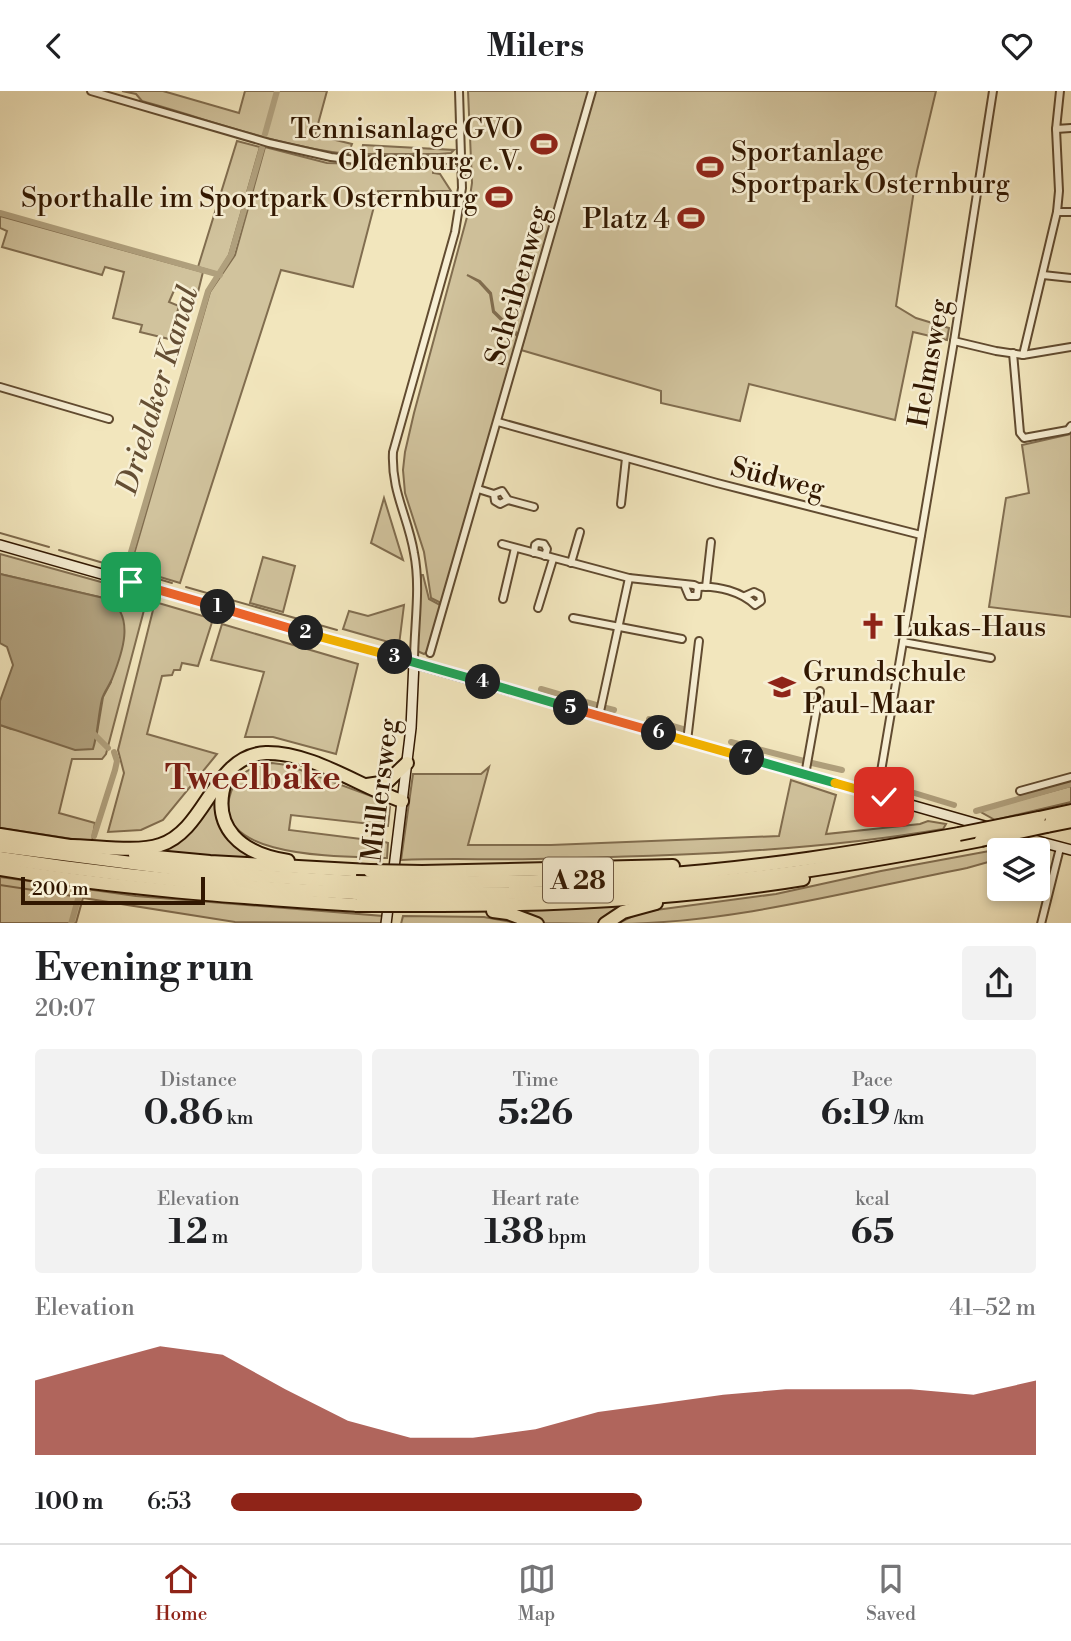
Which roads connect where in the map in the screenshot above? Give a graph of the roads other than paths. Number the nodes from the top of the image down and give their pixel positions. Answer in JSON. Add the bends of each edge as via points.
{"nodes":[{"id":1,"x":91,"y":91,"type":"edge"},
{"id":2,"x":459,"y":91,"type":"edge"},
{"id":3,"x":592,"y":91,"type":"edge"},
{"id":4,"x":993,"y":91,"type":"edge"},
{"id":5,"x":1060,"y":91,"type":"edge"},
{"id":6,"x":99,"y":92,"type":"edge"},
{"id":7,"x":1071,"y":128,"type":"edge"},
{"id":8,"x":1056,"y":129,"type":"junction"},
{"id":9,"x":461,"y":160,"type":"junction"},
{"id":10,"x":1057,"y":212,"type":"junction"},
{"id":11,"x":1071,"y":212,"type":"edge"},
{"id":12,"x":1043,"y":275,"type":"junction"},
{"id":13,"x":1071,"y":278,"type":"edge"},
{"id":14,"x":954,"y":341,"type":"junction"},
{"id":15,"x":1071,"y":348,"type":"edge"},
{"id":16,"x":1013,"y":353,"type":"junction"},
{"id":17,"x":1023,"y":355,"type":"junction"},
{"id":18,"x":0,"y":387,"type":"edge"},
{"id":19,"x":108,"y":419,"type":"dead end"},
{"id":20,"x":498,"y":422,"type":"junction"},
{"id":21,"x":1071,"y":426,"type":"edge"},
{"id":22,"x":626,"y":458,"type":"junction"},
{"id":23,"x":478,"y":489,"type":"junction"},
{"id":24,"x":621,"y":504,"type":"dead end"},
{"id":25,"x":534,"y":507,"type":"dead end"},
{"id":26,"x":580,"y":532,"type":"dead end"},
{"id":27,"x":921,"y":535,"type":"junction"},
{"id":28,"x":711,"y":542,"type":"dead end"},
{"id":29,"x":502,"y":544,"type":"dead end"},
{"id":30,"x":0,"y":545,"type":"edge"},
{"id":31,"x":515,"y":548,"type":"junction"},
{"id":32,"x":534,"y":553,"type":"junction"},
{"id":33,"x":545,"y":556,"type":"junction"},
{"id":34,"x":553,"y":559,"type":"junction"},
{"id":35,"x":571,"y":563,"type":"junction"},
{"id":36,"x":628,"y":578,"type":"junction"},
{"id":37,"x":684,"y":584,"type":"junction"},
{"id":38,"x":702,"y":587,"type":"junction"},
{"id":39,"x":745,"y":596,"type":"dead end"},
{"id":40,"x":503,"y":599,"type":"dead end"},
{"id":41,"x":538,"y":608,"type":"dead end"},
{"id":42,"x":573,"y":618,"type":"dead end"},
{"id":43,"x":618,"y":627,"type":"junction"},
{"id":44,"x":682,"y":639,"type":"dead end"},
{"id":45,"x":699,"y":641,"type":"dead end"},
{"id":46,"x":903,"y":642,"type":"junction"},
{"id":47,"x":430,"y":653,"type":"dead end"},
{"id":48,"x":991,"y":658,"type":"dead end"},
{"id":49,"x":414,"y":662,"type":"junction"},
{"id":50,"x":820,"y":691,"type":"dead end"},
{"id":51,"x":599,"y":716,"type":"junction"},
{"id":52,"x":687,"y":741,"type":"junction"},
{"id":53,"x":407,"y":763,"type":"junction"},
{"id":54,"x":229,"y":771,"type":"junction"},
{"id":55,"x":805,"y":775,"type":"junction"},
{"id":56,"x":1071,"y":777,"type":"edge"},
{"id":57,"x":373,"y":785,"type":"junction"},
{"id":58,"x":1020,"y":791,"type":"dead end"},
{"id":59,"x":877,"y":795,"type":"junction"},
{"id":60,"x":403,"y":797,"type":"junction"},
{"id":61,"x":1071,"y":811,"type":"edge"},
{"id":62,"x":1071,"y":821,"type":"edge"},
{"id":63,"x":1043,"y":822,"type":"junction"},
{"id":64,"x":0,"y":835,"type":"edge"},
{"id":65,"x":0,"y":846,"type":"edge"},
{"id":66,"x":69,"y":846,"type":"junction"},
{"id":67,"x":1060,"y":848,"type":"junction"},
{"id":68,"x":1071,"y":850,"type":"edge"},
{"id":69,"x":0,"y":858,"type":"edge"},
{"id":70,"x":876,"y":860,"type":"junction"},
{"id":71,"x":0,"y":869,"type":"edge"},
{"id":72,"x":336,"y":870,"type":"junction"},
{"id":73,"x":356,"y":888,"type":"junction"},
{"id":74,"x":419,"y":888,"type":"junction"},
{"id":75,"x":683,"y":895,"type":"junction"},
{"id":76,"x":462,"y":905,"type":"junction"},
{"id":77,"x":386,"y":923,"type":"edge"},
{"id":78,"x":537,"y":923,"type":"edge"},
{"id":79,"x":605,"y":923,"type":"edge"},
{"id":80,"x":1041,"y":923,"type":"edge"}],
"edges":[{"from":1,"to":6,"type":"street"},
{"from":2,"to":9,"type":"street"},
{"from":3,"to":20,"type":"street","name":"Scheibenweg"},
{"from":4,"to":14,"type":"street","name":"Helmsweg"},
{"from":5,"to":8,"type":"street"},
{"from":6,"to":9,"type":"street","via":[[125,103],[331,157]]},
{"from":7,"to":8,"type":"street"},
{"from":8,"to":10,"type":"street"},
{"from":9,"to":49,"type":"street","via":[[455,232],[393,452],[396,495],[416,560]]},
{"from":10,"to":11,"type":"street"},
{"from":10,"to":12,"type":"street"},
{"from":12,"to":13,"type":"street"},
{"from":12,"to":17,"type":"street"},
{"from":14,"to":16,"type":"street"},
{"from":14,"to":27,"type":"street","name":"Helmsweg"},
{"from":15,"to":17,"type":"street"},
{"from":16,"to":17,"type":"street"},
{"from":16,"to":21,"type":"street","via":[[1020,433],[1024,437]]},
{"from":18,"to":19,"type":"street"},
{"from":20,"to":22,"type":"street","name":"Südweg"},
{"from":20,"to":23,"type":"street","name":"Scheibenweg"},
{"from":22,"to":24,"type":"street"},
{"from":22,"to":27,"type":"street","name":"Südweg"},
{"from":23,"to":25,"type":"street","via":[[494,495],[500,504],[508,500]]},
{"from":23,"to":47,"type":"street","name":"Scheibenweg"},
{"from":26,"to":35,"type":"street"},
{"from":27,"to":46,"type":"street","name":"Helmsweg"},
{"from":28,"to":38,"type":"street"},
{"from":29,"to":31,"type":"street"},
{"from":30,"to":49,"type":"main road"},
{"from":31,"to":32,"type":"street"},
{"from":31,"to":40,"type":"street"},
{"from":32,"to":33,"type":"street"},
{"from":32,"to":33,"type":"street","via":[[535,545],[544,544]]},
{"from":33,"to":34,"type":"street"},
{"from":34,"to":35,"type":"street"},
{"from":34,"to":41,"type":"street"},
{"from":35,"to":36,"type":"street"},
{"from":36,"to":37,"type":"street"},
{"from":36,"to":43,"type":"street"},
{"from":37,"to":38,"type":"street"},
{"from":37,"to":38,"type":"street","via":[[694,597]]},
{"from":38,"to":39,"type":"street"},
{"from":42,"to":43,"type":"street"},
{"from":43,"to":44,"type":"street"},
{"from":43,"to":51,"type":"street"},
{"from":45,"to":52,"type":"street"},
{"from":46,"to":48,"type":"street"},
{"from":46,"to":59,"type":"street","name":"Helmsweg"},
{"from":49,"to":51,"type":"main road"},
{"from":49,"to":53,"type":"main road","name":"Müllersweg"},
{"from":50,"to":55,"type":"street"},
{"from":51,"to":52,"type":"main road"},
{"from":52,"to":55,"type":"main road"},
{"from":53,"to":57,"type":"highway","via":[[391,779]]},
{"from":53,"to":60,"type":"main road","name":"Müllersweg"},
{"from":54,"to":57,"type":"highway","via":[[256,754],[282,754]]},
{"from":54,"to":66,"type":"highway","via":[[189,826],[169,842],[152,848]]},
{"from":54,"to":72,"type":"highway","via":[[221,805],[236,839],[270,857]]},
{"from":55,"to":59,"type":"main road"},
{"from":56,"to":58,"type":"street"},
{"from":57,"to":60,"type":"highway"},
{"from":59,"to":67,"type":"main road"},
{"from":60,"to":77,"type":"main road","name":"Müllersweg"},
{"from":61,"to":63,"type":"highway","number":"A 28"},
{"from":62,"to":63,"type":"highway","number":"A 28"},
{"from":63,"to":70,"type":"highway","number":"A 28","bridge":true,"via":[[981,840]]},
{"from":63,"to":74,"type":"highway","number":"A 28","bridge":true,"via":[[737,868],[685,866]]},
{"from":64,"to":66,"type":"highway"},
{"from":65,"to":73,"type":"highway"},
{"from":66,"to":72,"type":"highway"},
{"from":67,"to":68,"type":"main road"},
{"from":67,"to":80,"type":"street"},
{"from":69,"to":73,"type":"highway","via":[[198,883]]},
{"from":70,"to":74,"type":"highway","number":"A 28","via":[[662,886],[539,892]]},
{"from":70,"to":75,"type":"highway","via":[[850,871]]},
{"from":71,"to":73,"type":"highway","via":[[216,896]]},
{"from":72,"to":73,"type":"highway"},
{"from":73,"to":74,"type":"highway","bridge":true},
{"from":73,"to":74,"type":"highway","bridge":true},
{"from":74,"to":76,"type":"highway"},
{"from":75,"to":76,"type":"highway"},
{"from":75,"to":79,"type":"highway","via":[[633,908]]},
{"from":76,"to":78,"type":"highway"}]}
